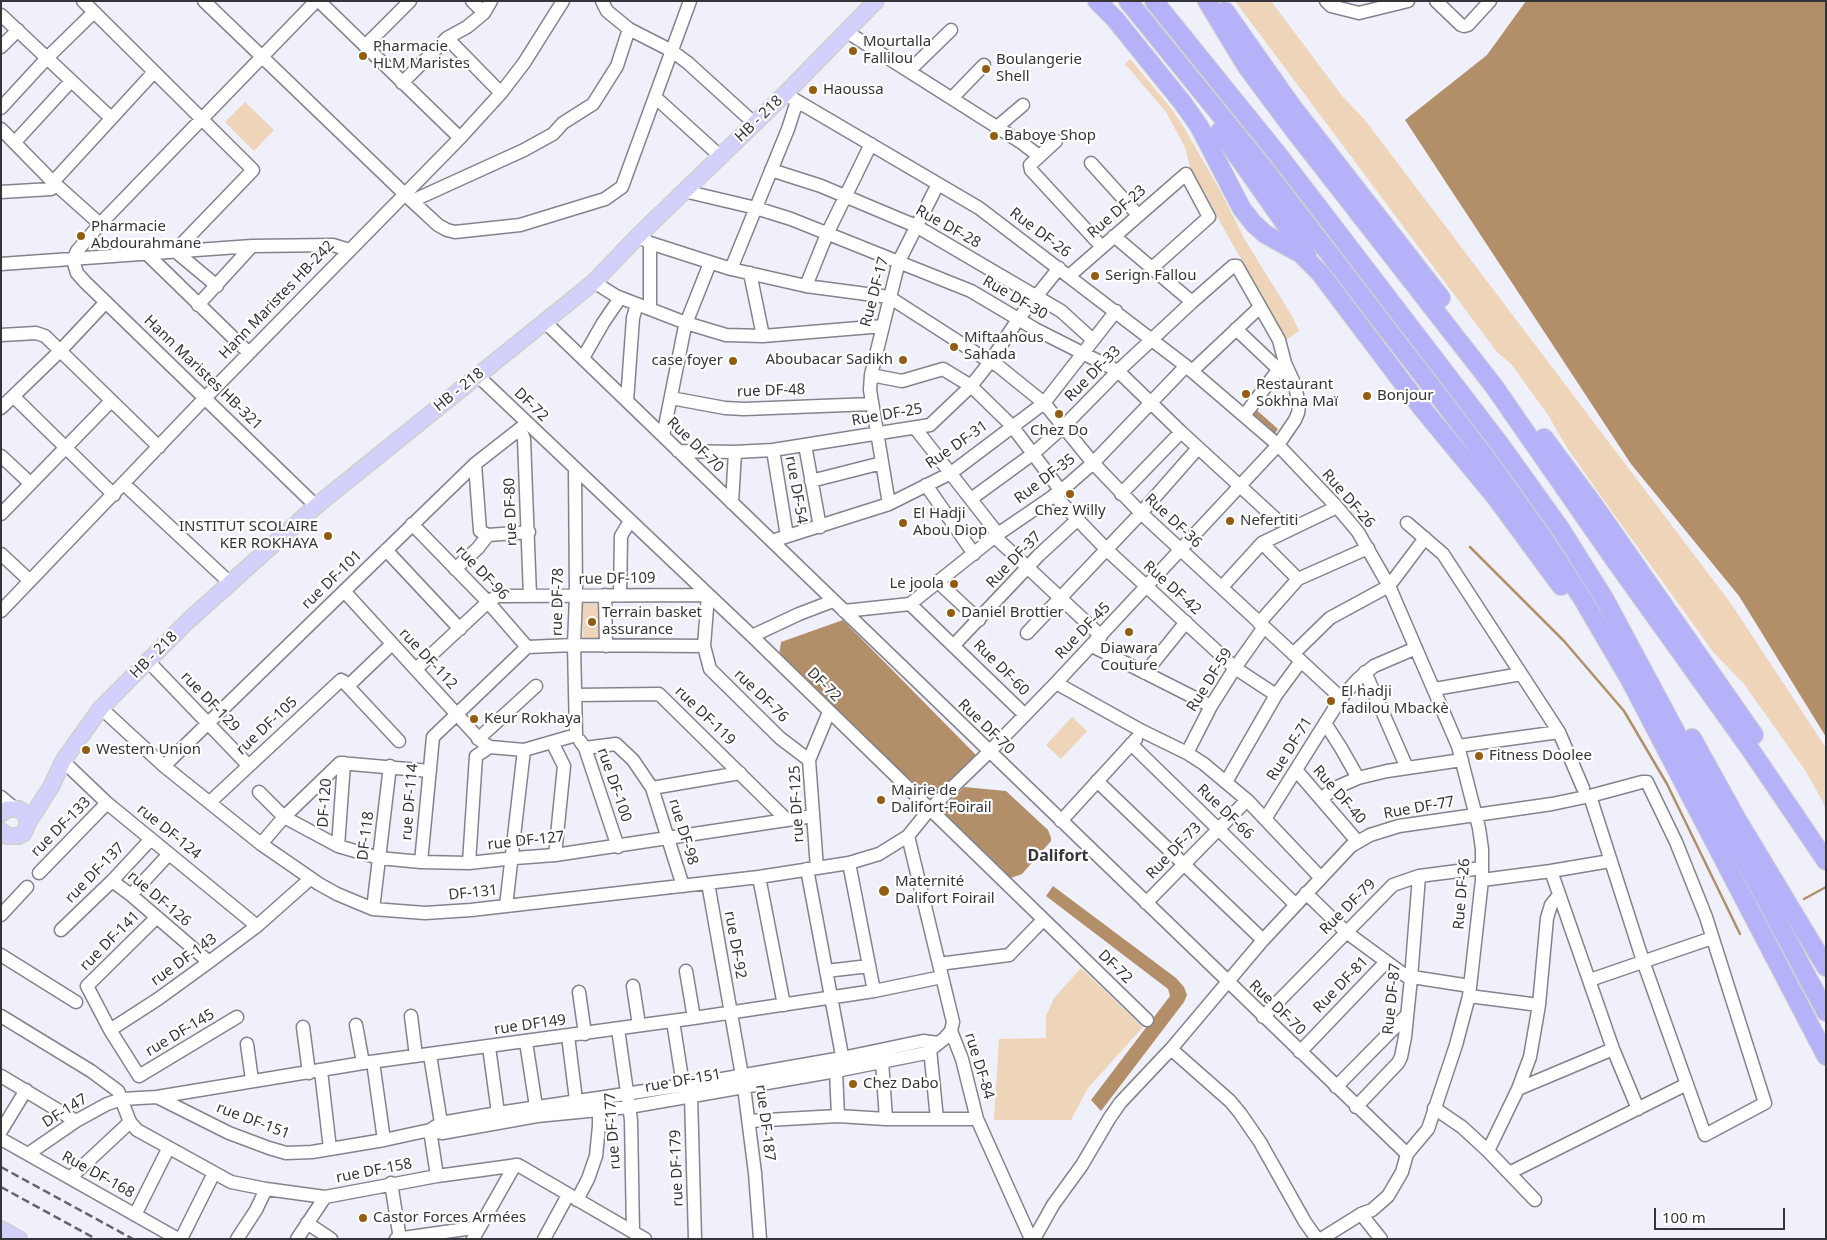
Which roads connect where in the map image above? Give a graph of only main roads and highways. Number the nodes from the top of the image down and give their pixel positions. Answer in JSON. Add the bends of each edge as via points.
{"nodes":[{"id":1,"x":876,"y":1,"type":"edge"},
{"id":2,"x":1097,"y":1,"type":"edge"},
{"id":3,"x":1154,"y":1,"type":"edge"},
{"id":4,"x":1169,"y":1,"type":"edge"},
{"id":5,"x":1205,"y":1,"type":"edge"},
{"id":6,"x":1220,"y":1,"type":"edge"},
{"id":7,"x":1133,"y":8,"type":"edge"},
{"id":8,"x":1225,"y":22,"type":"junction"},
{"id":9,"x":1280,"y":157,"type":"junction"},
{"id":10,"x":1320,"y":273,"type":"junction"},
{"id":11,"x":1604,"y":598,"type":"junction"},
{"id":12,"x":1630,"y":680,"type":"junction"},
{"id":13,"x":52,"y":786,"type":"junction"},
{"id":14,"x":11,"y":810,"type":"edge"},
{"id":15,"x":28,"y":823,"type":"junction"},
{"id":16,"x":3,"y":836,"type":"edge"},
{"id":17,"x":1826,"y":841,"type":"edge"},
{"id":18,"x":1826,"y":861,"type":"edge"},
{"id":19,"x":1826,"y":967,"type":"edge"},
{"id":20,"x":1803,"y":1012,"type":"junction"},
{"id":21,"x":1826,"y":1012,"type":"edge"},
{"id":22,"x":1826,"y":1049,"type":"edge"},
{"id":23,"x":1826,"y":1056,"type":"edge"},
{"id":24,"x":1,"y":1229,"type":"edge"},
{"id":25,"x":19,"y":1239,"type":"edge"}],
"edges":[{"from":1,"to":13,"type":"main road","name":"HB - 218","via":[[791,98],[754,123],[684,191],[644,239],[316,506],[229,582],[101,708],[64,761]]},
{"from":2,"to":10,"type":"highway","via":[[1195,120],[1242,208],[1254,224],[1265,234],[1301,254]]},
{"from":3,"to":9,"type":"highway"},
{"from":4,"to":9,"type":"highway"},
{"from":5,"to":8,"type":"highway"},
{"from":6,"to":8,"type":"highway"},
{"from":7,"to":10,"type":"highway"},
{"from":7,"to":12,"type":"highway","via":[[1265,170],[1484,455],[1544,539]]},
{"from":8,"to":17,"type":"highway","via":[[1470,336],[1593,504]]},
{"from":8,"to":18,"type":"highway","via":[[1247,67],[1493,385]]},
{"from":9,"to":11,"type":"highway","via":[[1529,483]]},
{"from":10,"to":12,"type":"highway","via":[[1421,407],[1497,499]]},
{"from":11,"to":19,"type":"highway","via":[[1662,684],[1738,821]]},
{"from":11,"to":21,"type":"highway"},
{"from":12,"to":20,"type":"highway"},
{"from":13,"to":14,"type":"main road","name":"HB - 218"},
{"from":13,"to":15,"type":"main road","name":"HB - 218"},
{"from":14,"to":15,"type":"main road","via":[[27,817]]},
{"from":15,"to":16,"type":"main road","via":[[19,836]]},
{"from":20,"to":22,"type":"highway"},
{"from":20,"to":23,"type":"highway"},
{"from":24,"to":25,"type":"main road"}]}
